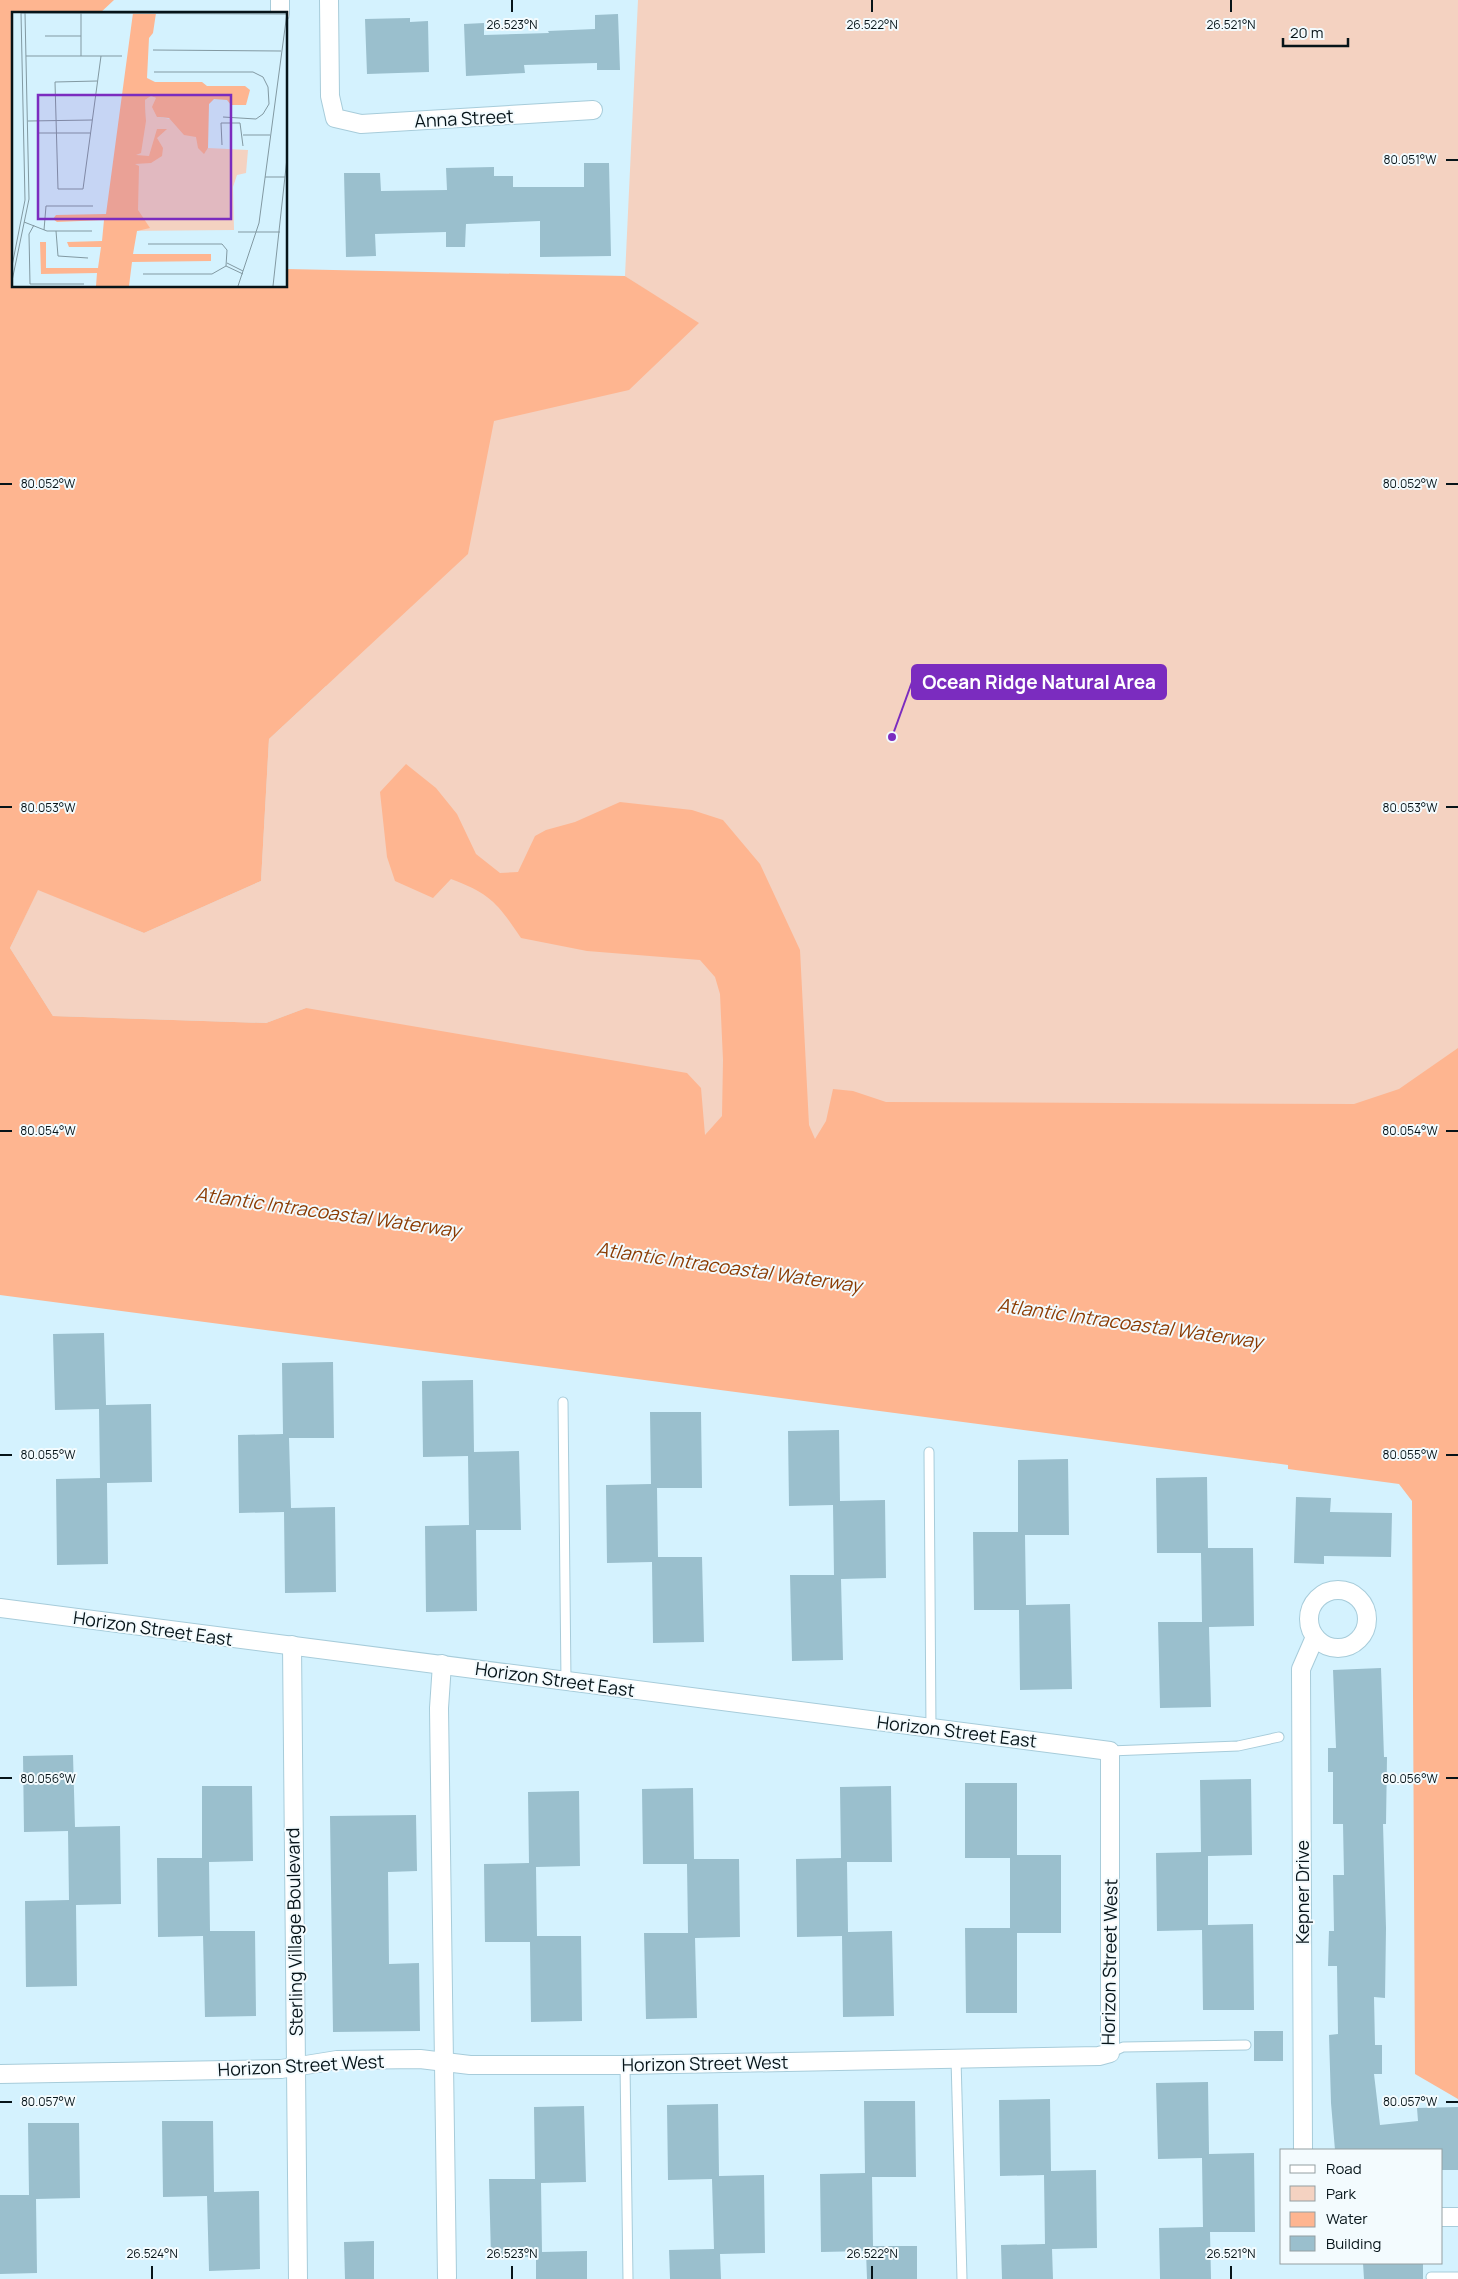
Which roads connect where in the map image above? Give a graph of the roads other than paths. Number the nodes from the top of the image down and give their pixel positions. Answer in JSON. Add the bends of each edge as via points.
{"nodes":[{"id":1,"x":329,"y":0,"type":"edge"},
{"id":2,"x":593,"y":110,"type":"dead end"},
{"id":3,"x":562,"y":1402,"type":"dead end"},
{"id":4,"x":930,"y":1452,"type":"dead end"},
{"id":5,"x":0,"y":1608,"type":"edge"},
{"id":6,"x":1315,"y":1637,"type":"dead end"},
{"id":7,"x":292,"y":1646,"type":"junction"},
{"id":8,"x":442,"y":1664,"type":"junction"},
{"id":9,"x":566,"y":1681,"type":"junction"},
{"id":10,"x":931,"y":1728,"type":"junction"},
{"id":11,"x":1279,"y":1737,"type":"dead end"},
{"id":12,"x":1110,"y":1751,"type":"junction"},
{"id":13,"x":1246,"y":2046,"type":"dead end"},
{"id":14,"x":1110,"y":2053,"type":"junction"},
{"id":15,"x":956,"y":2059,"type":"junction"},
{"id":16,"x":445,"y":2062,"type":"junction"},
{"id":17,"x":625,"y":2064,"type":"junction"},
{"id":18,"x":296,"y":2067,"type":"junction"},
{"id":19,"x":0,"y":2074,"type":"edge"},
{"id":20,"x":1303,"y":2149,"type":"edge"},
{"id":21,"x":1443,"y":2217,"type":"edge"},
{"id":22,"x":1458,"y":2217,"type":"edge"},
{"id":23,"x":302,"y":2276,"type":"edge"},
{"id":24,"x":447,"y":2277,"type":"dead end"},
{"id":25,"x":1431,"y":2278,"type":"dead end"},
{"id":26,"x":1458,"y":2278,"type":"edge"},
{"id":27,"x":628,"y":2279,"type":"edge"},
{"id":28,"x":962,"y":2279,"type":"edge"}],
"edges":[{"from":1,"to":2,"type":"street","name":"Anna Street","via":[[330,96],[335,118],[361,124]]},
{"from":3,"to":9,"type":"lane"},
{"from":4,"to":10,"type":"lane"},
{"from":5,"to":7,"type":"street","name":"Horizon Street East"},
{"from":6,"to":20,"type":"street","name":"Kepner Drive","via":[[1301,1669]]},
{"from":7,"to":8,"type":"street","name":"Horizon Street East"},
{"from":7,"to":18,"type":"street","name":"Sterling Village Boulevard"},
{"from":8,"to":9,"type":"street","name":"Horizon Street East"},
{"from":8,"to":16,"type":"street"},
{"from":9,"to":10,"type":"street","name":"Horizon Street East"},
{"from":10,"to":12,"type":"street","name":"Horizon Street East"},
{"from":11,"to":12,"type":"lane","via":[[1238,1746]]},
{"from":12,"to":14,"type":"street","name":"Horizon Street West"},
{"from":13,"to":14,"type":"lane","via":[[1123,2047]]},
{"from":14,"to":15,"type":"street","name":"Horizon Street West","via":[[1098,2056]]},
{"from":15,"to":17,"type":"street","name":"Horizon Street West"},
{"from":15,"to":28,"type":"lane"},
{"from":16,"to":17,"type":"street","name":"Horizon Street West","via":[[470,2065]]},
{"from":16,"to":18,"type":"street","name":"Horizon Street West","via":[[420,2059],[337,2060]]},
{"from":16,"to":24,"type":"street"},
{"from":17,"to":27,"type":"lane"},
{"from":18,"to":19,"type":"street","name":"Horizon Street West"},
{"from":18,"to":23,"type":"street","name":"Sterling Village Boulevard"},
{"from":21,"to":22,"type":"street"},
{"from":25,"to":26,"type":"lane"}]}
